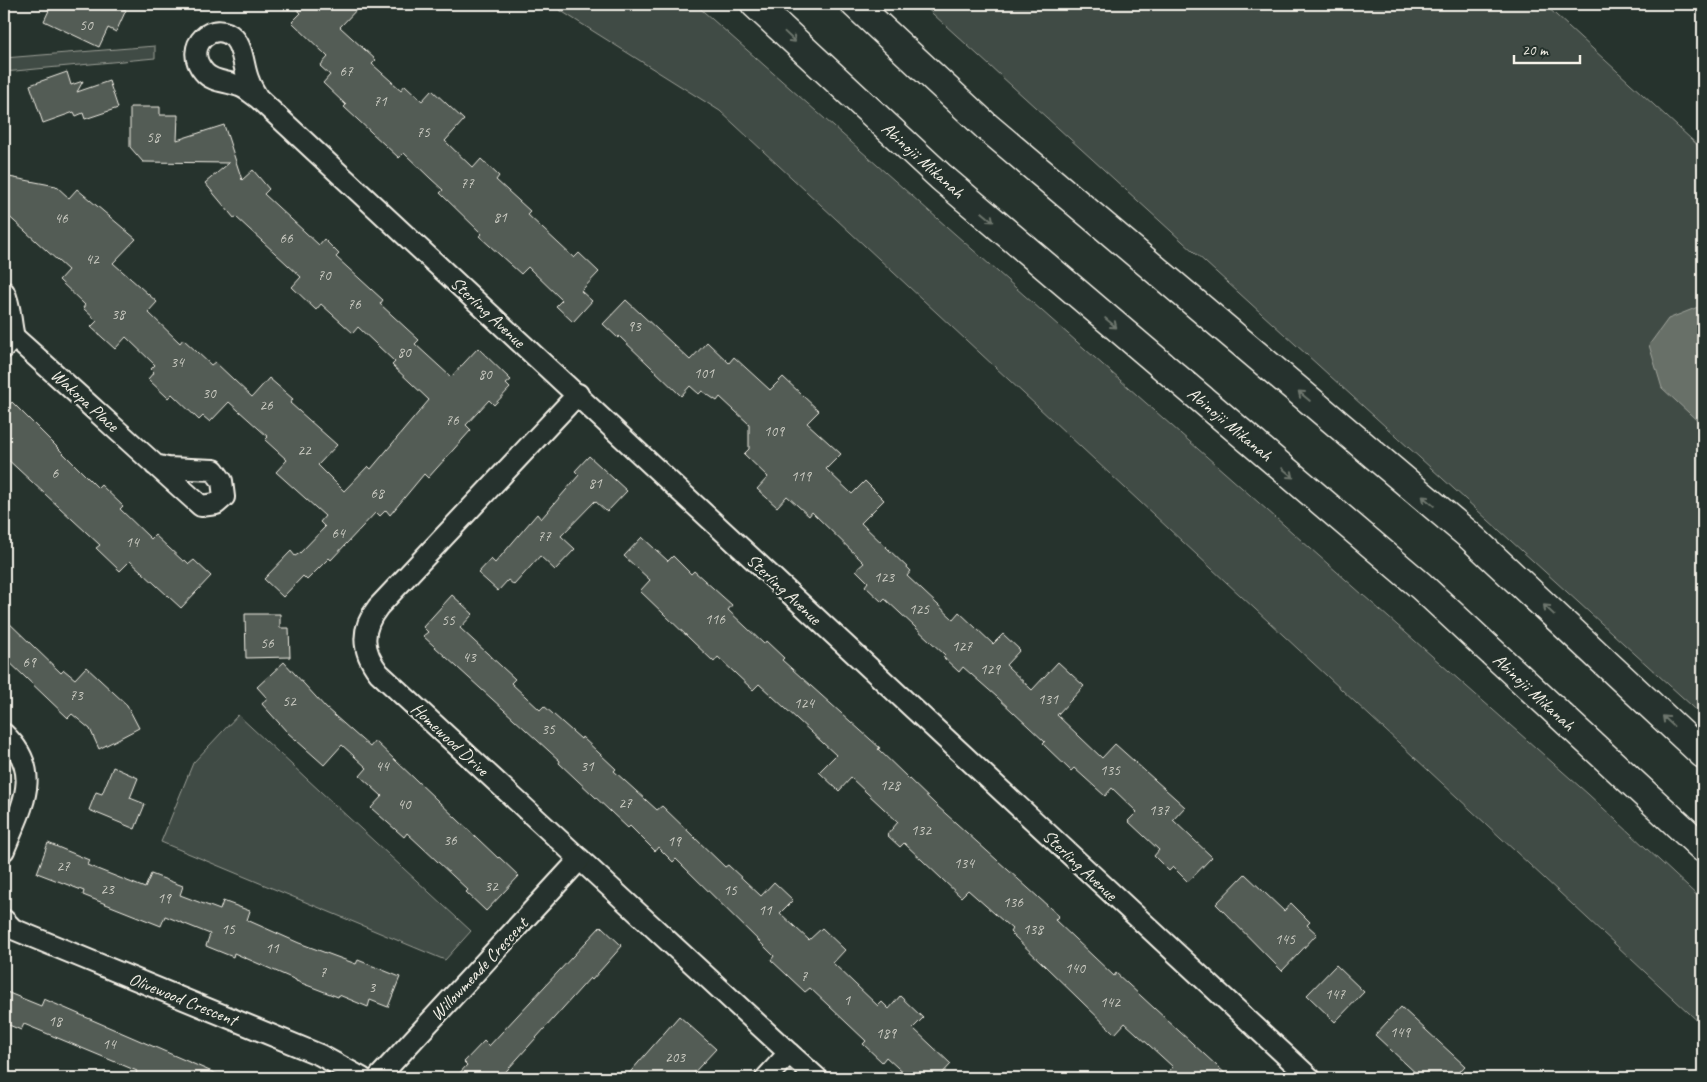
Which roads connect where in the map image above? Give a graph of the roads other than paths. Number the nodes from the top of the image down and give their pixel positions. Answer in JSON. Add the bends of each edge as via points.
{"nodes":[{"id":1,"x":754,"y":4,"type":"edge"},
{"id":2,"x":855,"y":4,"type":"edge"},
{"id":3,"x":258,"y":98,"type":"dead end"},
{"id":4,"x":4,"y":292,"type":"edge"},
{"id":5,"x":9,"y":342,"type":"edge"},
{"id":6,"x":578,"y":394,"type":"junction"},
{"id":7,"x":154,"y":464,"type":"dead end"},
{"id":8,"x":8,"y":738,"type":"edge"},
{"id":9,"x":1703,"y":754,"type":"edge"},
{"id":10,"x":1703,"y":848,"type":"edge"},
{"id":11,"x":4,"y":850,"type":"edge"},
{"id":12,"x":580,"y":859,"type":"junction"},
{"id":13,"x":4,"y":920,"type":"edge"},
{"id":14,"x":789,"y":1053,"type":"junction"},
{"id":15,"x":362,"y":1078,"type":"edge"},
{"id":16,"x":378,"y":1078,"type":"edge"},
{"id":17,"x":766,"y":1078,"type":"edge"},
{"id":18,"x":817,"y":1078,"type":"edge"},
{"id":19,"x":1310,"y":1078,"type":"edge"}],
"edges":[{"from":1,"to":10,"type":"main road","name":"Abinojii Mikanah","one_way":true,"via":[[941,178],[1421,586]]},
{"from":9,"to":2,"type":"main road","one_way":true,"via":[[1470,536],[986,126]]},
{"from":3,"to":6,"type":"street","name":"Sterling Avenue"},
{"from":4,"to":5,"type":"street","name":"Wakopa Place","via":[[8,301]]},
{"from":5,"to":7,"type":"street","name":"Wakopa Place"},
{"from":6,"to":12,"type":"street","name":"Homewood Drive","via":[[378,607],[371,616],[364,637],[371,662],[379,673]]},
{"from":6,"to":19,"type":"street","name":"Sterling Avenue"},
{"from":8,"to":11,"type":"street","via":[[26,765],[28,782],[27,794]]},
{"from":12,"to":14,"type":"street","name":"Homewood Drive"},
{"from":12,"to":16,"type":"street","name":"Willowmeade Crescent"},
{"from":13,"to":15,"type":"street","name":"Olivewood Crescent","via":[[13,929],[320,1055]]},
{"from":14,"to":17,"type":"street"},
{"from":14,"to":18,"type":"street","name":"Homewood Drive"}]}
